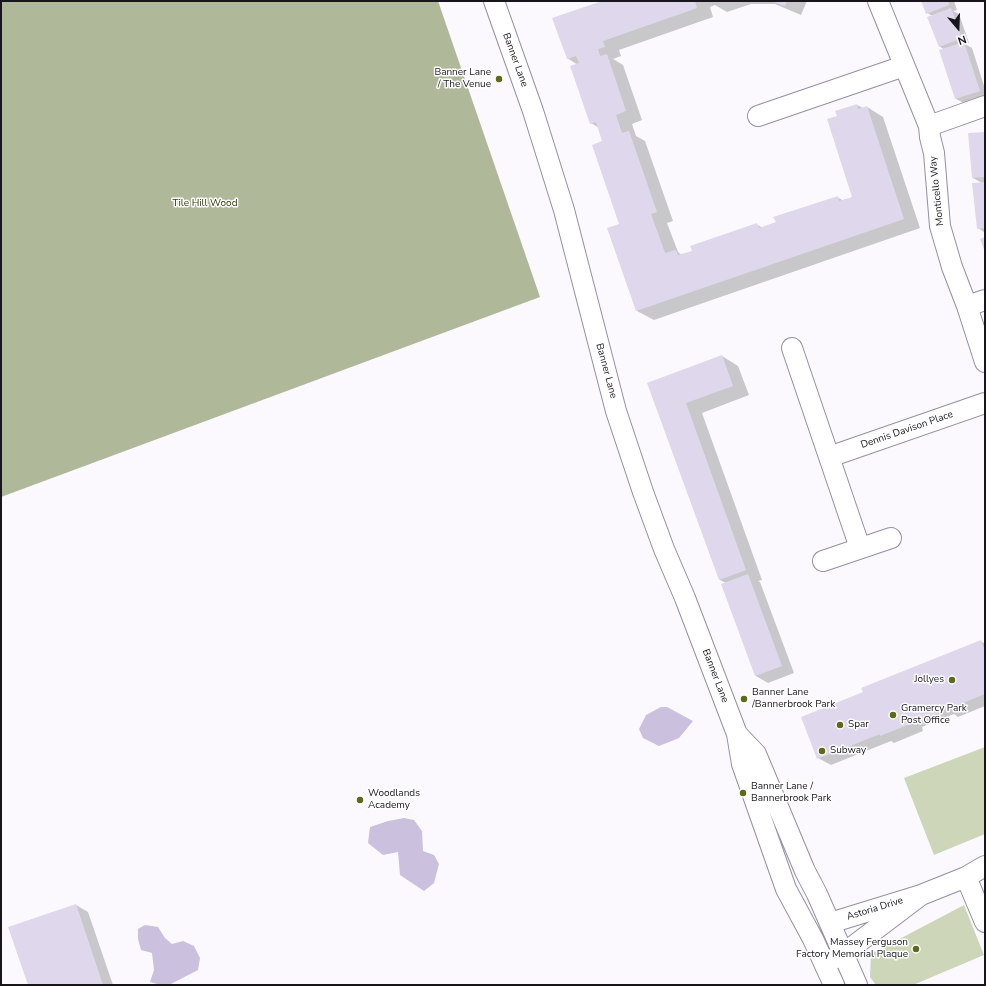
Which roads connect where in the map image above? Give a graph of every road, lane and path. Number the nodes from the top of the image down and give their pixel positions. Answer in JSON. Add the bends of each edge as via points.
{"nodes":[{"id":1,"x":494,"y":1,"type":"edge"},
{"id":2,"x":878,"y":1,"type":"edge"},
{"id":3,"x":904,"y":66,"type":"junction"},
{"id":4,"x":985,"y":106,"type":"edge"},
{"id":5,"x":758,"y":116,"type":"dead end"},
{"id":6,"x":929,"y":126,"type":"junction"},
{"id":7,"x":976,"y":303,"type":"edge"},
{"id":8,"x":792,"y":348,"type":"dead end"},
{"id":9,"x":985,"y":362,"type":"edge"},
{"id":10,"x":985,"y":403,"type":"edge"},
{"id":11,"x":829,"y":456,"type":"junction"},
{"id":12,"x":892,"y":538,"type":"dead end"},
{"id":13,"x":860,"y":548,"type":"junction"},
{"id":14,"x":823,"y":561,"type":"dead end"},
{"id":15,"x":737,"y":734,"type":"junction"},
{"id":16,"x":985,"y":866,"type":"edge"},
{"id":17,"x":966,"y":877,"type":"junction"},
{"id":18,"x":921,"y":895,"type":"junction"},
{"id":19,"x":985,"y":922,"type":"edge"},
{"id":20,"x":830,"y":923,"type":"junction"},
{"id":21,"x":834,"y":959,"type":"junction"},
{"id":22,"x":834,"y":985,"type":"edge"},
{"id":23,"x":846,"y":985,"type":"edge"},
{"id":24,"x":857,"y":985,"type":"edge"}],
"edges":[{"from":1,"to":15,"type":"street","name":"Banner Lane","via":[[533,111],[564,210],[614,403],[643,492]]},
{"from":2,"to":3,"type":"street","name":"Monticello Way"},
{"from":3,"to":5,"type":"street"},
{"from":3,"to":6,"type":"street","name":"Monticello Way"},
{"from":4,"to":6,"type":"street"},
{"from":6,"to":7,"type":"street","name":"Monticello Way","via":[[934,153],[940,226],[952,267]]},
{"from":7,"to":9,"type":"street","name":"Monticello Way"},
{"from":8,"to":11,"type":"street"},
{"from":10,"to":11,"type":"street","name":"Dennis Davison Place"},
{"from":11,"to":13,"type":"street"},
{"from":12,"to":13,"type":"street"},
{"from":13,"to":14,"type":"street"},
{"from":15,"to":20,"type":"street","name":"Banner Lane","via":[[756,754],[805,872]]},
{"from":15,"to":21,"type":"street","name":"Banner Lane","via":[[742,764],[786,889],[813,940]]},
{"from":16,"to":17,"type":"street","name":"Astoria Drive"},
{"from":17,"to":18,"type":"street","name":"Astoria Drive"},
{"from":17,"to":19,"type":"street"},
{"from":18,"to":20,"type":"street","name":"Astoria Drive"},
{"from":18,"to":21,"type":"street","name":"Astoria Drive"},
{"from":20,"to":21,"type":"street","name":"Banner Lane"},
{"from":21,"to":22,"type":"street","name":"Banner Lane"},
{"from":21,"to":23,"type":"street","name":"Banner Lane"},
{"from":21,"to":24,"type":"street","name":"Banner Lane"}]}
